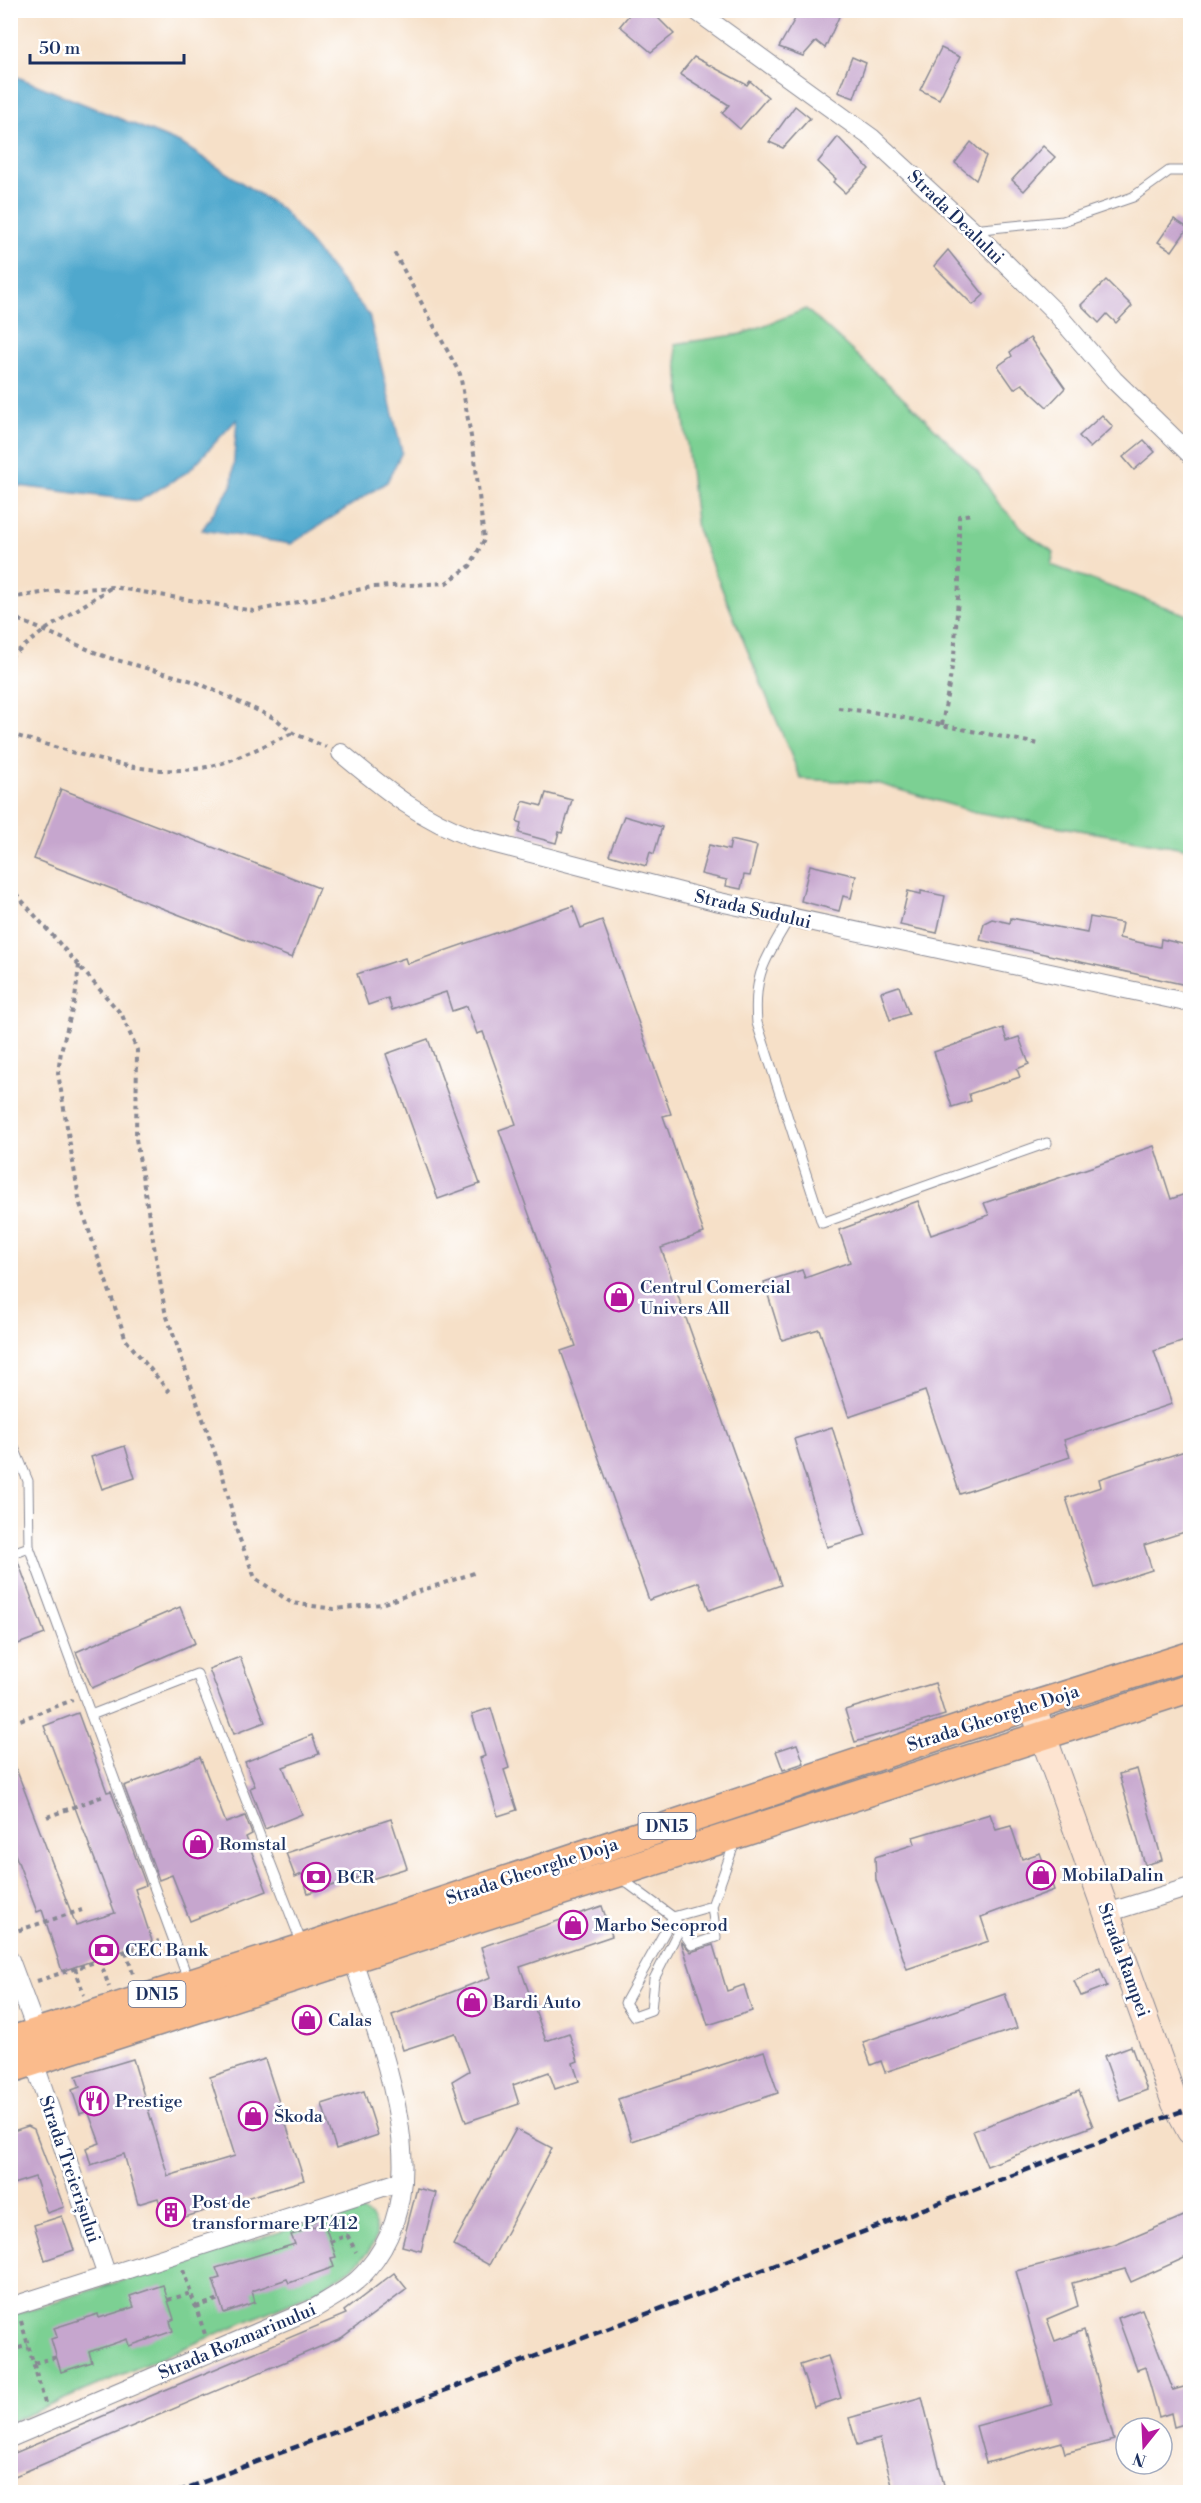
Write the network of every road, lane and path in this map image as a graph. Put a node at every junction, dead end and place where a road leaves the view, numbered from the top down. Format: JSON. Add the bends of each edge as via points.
{"nodes":[{"id":1,"x":695,"y":10,"type":"edge"},
{"id":2,"x":1191,"y":171,"type":"edge"},
{"id":3,"x":972,"y":230,"type":"junction"},
{"id":4,"x":394,"y":252,"type":"dead end"},
{"id":5,"x":1191,"y":454,"type":"edge"},
{"id":6,"x":972,"y":514,"type":"dead end"},
{"id":7,"x":113,"y":587,"type":"junction"},
{"id":8,"x":10,"y":598,"type":"edge"},
{"id":9,"x":10,"y":616,"type":"edge"},
{"id":10,"x":45,"y":630,"type":"junction"},
{"id":11,"x":10,"y":657,"type":"edge"},
{"id":12,"x":838,"y":708,"type":"dead end"},
{"id":13,"x":942,"y":725,"type":"junction"},
{"id":14,"x":293,"y":733,"type":"junction"},
{"id":15,"x":10,"y":734,"type":"edge"},
{"id":16,"x":1039,"y":744,"type":"dead end"},
{"id":17,"x":341,"y":753,"type":"joint"},
{"id":18,"x":10,"y":888,"type":"edge"},
{"id":19,"x":789,"y":918,"type":"junction"},
{"id":20,"x":79,"y":964,"type":"junction"},
{"id":21,"x":1191,"y":1003,"type":"edge"},
{"id":22,"x":1047,"y":1143,"type":"dead end"},
{"id":23,"x":171,"y":1394,"type":"dead end"},
{"id":24,"x":10,"y":1438,"type":"edge"},
{"id":25,"x":28,"y":1547,"type":"junction"},
{"id":26,"x":10,"y":1554,"type":"edge"},
{"id":27,"x":474,"y":1573,"type":"dead end"},
{"id":28,"x":1191,"y":1656,"type":"edge"},
{"id":29,"x":1191,"y":1688,"type":"edge"},
{"id":30,"x":84,"y":1696,"type":"junction"},
{"id":31,"x":1032,"y":1705,"type":"junction"},
{"id":32,"x":91,"y":1715,"type":"junction"},
{"id":33,"x":12,"y":1723,"type":"edge"},
{"id":34,"x":1042,"y":1736,"type":"junction"},
{"id":35,"x":119,"y":1790,"type":"junction"},
{"id":36,"x":47,"y":1817,"type":"dead end"},
{"id":37,"x":737,"y":1835,"type":"junction"},
{"id":38,"x":615,"y":1873,"type":"junction"},
{"id":39,"x":1191,"y":1887,"type":"edge"},
{"id":40,"x":711,"y":1906,"type":"junction"},
{"id":41,"x":82,"y":1910,"type":"dead end"},
{"id":42,"x":1107,"y":1913,"type":"junction"},
{"id":43,"x":673,"y":1917,"type":"junction"},
{"id":44,"x":681,"y":1928,"type":"junction"},
{"id":45,"x":10,"y":1934,"type":"edge"},
{"id":46,"x":174,"y":1936,"type":"junction"},
{"id":47,"x":303,"y":1948,"type":"junction"},
{"id":48,"x":126,"y":1952,"type":"junction"},
{"id":49,"x":353,"y":1959,"type":"junction"},
{"id":50,"x":100,"y":1960,"type":"junction"},
{"id":51,"x":11,"y":1962,"type":"edge"},
{"id":52,"x":75,"y":1968,"type":"junction"},
{"id":53,"x":190,"y":1984,"type":"junction"},
{"id":54,"x":137,"y":1985,"type":"dead end"},
{"id":55,"x":20,"y":1987,"type":"junction"},
{"id":56,"x":111,"y":1993,"type":"dead end"},
{"id":57,"x":86,"y":2001,"type":"dead end"},
{"id":58,"x":24,"y":2036,"type":"edge"},
{"id":59,"x":22,"y":2066,"type":"edge"},
{"id":60,"x":1185,"y":2122,"type":"edge"},
{"id":61,"x":402,"y":2181,"type":"junction"},
{"id":62,"x":336,"y":2213,"type":"dead end"},
{"id":63,"x":348,"y":2235,"type":"junction"},
{"id":64,"x":330,"y":2242,"type":"dead end"},
{"id":65,"x":180,"y":2262,"type":"dead end"},
{"id":66,"x":367,"y":2271,"type":"junction"},
{"id":67,"x":107,"y":2276,"type":"junction"},
{"id":68,"x":191,"y":2293,"type":"junction"},
{"id":69,"x":219,"y":2299,"type":"dead end"},
{"id":70,"x":168,"y":2300,"type":"dead end"},
{"id":71,"x":196,"y":2307,"type":"junction"},
{"id":72,"x":15,"y":2311,"type":"edge"},
{"id":73,"x":207,"y":2340,"type":"dead end"},
{"id":74,"x":28,"y":2345,"type":"junction"},
{"id":75,"x":10,"y":2351,"type":"edge"},
{"id":76,"x":57,"y":2357,"type":"dead end"},
{"id":77,"x":34,"y":2363,"type":"junction"},
{"id":78,"x":47,"y":2409,"type":"dead end"},
{"id":79,"x":10,"y":2438,"type":"edge"}],
"edges":[{"from":1,"to":3,"type":"street","name":"Strada Dealului","via":[[872,138]]},
{"from":2,"to":3,"type":"lane","via":[[1169,171],[1133,197],[1063,221]]},
{"from":3,"to":5,"type":"street","name":"Strada Dealului","via":[[1056,313],[1114,380]]},
{"from":4,"to":7,"type":"path","via":[[460,374],[484,540],[470,566],[446,583],[372,587],[254,611]]},
{"from":6,"to":13,"type":"path","via":[[959,516],[954,656]]},
{"from":7,"to":8,"type":"path"},
{"from":7,"to":10,"type":"path"},
{"from":9,"to":10,"type":"path"},
{"from":10,"to":11,"type":"path"},
{"from":10,"to":14,"type":"path","via":[[105,657],[196,682],[276,719]]},
{"from":12,"to":13,"type":"path"},
{"from":13,"to":16,"type":"path"},
{"from":14,"to":15,"type":"path","via":[[208,766],[162,771],[104,760]]},
{"from":14,"to":17,"type":"path"},
{"from":17,"to":19,"type":"street","name":"Strada Sudului","via":[[415,811],[473,838]]},
{"from":18,"to":20,"type":"path"},
{"from":19,"to":21,"type":"street","name":"Strada Sudului"},
{"from":19,"to":22,"type":"lane","via":[[759,972],[757,1023],[822,1223]]},
{"from":20,"to":23,"type":"path","via":[[58,1073],[80,1204],[126,1340]]},
{"from":20,"to":27,"type":"path","via":[[122,1015],[136,1050],[136,1140],[165,1311],[255,1578],[291,1603],[334,1609],[381,1604]]},
{"from":24,"to":25,"type":"lane","via":[[28,1481]]},
{"from":25,"to":26,"type":"lane"},
{"from":25,"to":30,"type":"lane"},
{"from":28,"to":31,"type":"main road","name":"Strada Gheorghe Doja","number":"DN15"},
{"from":29,"to":34,"type":"main road","name":"Strada Gheorghe Doja","number":"DN15"},
{"from":30,"to":32,"type":"lane"},
{"from":30,"to":33,"type":"path"},
{"from":31,"to":34,"type":"main road","name":"Strada Rampei"},
{"from":31,"to":47,"type":"main road","name":"Strada Gheorghe Doja","number":"DN15"},
{"from":32,"to":35,"type":"lane"},
{"from":32,"to":47,"type":"lane","via":[[197,1674]]},
{"from":34,"to":37,"type":"main road","name":"Strada Gheorghe Doja","number":"DN15"},
{"from":34,"to":42,"type":"main road","name":"Strada Rampei"},
{"from":35,"to":36,"type":"path"},
{"from":35,"to":46,"type":"lane"},
{"from":37,"to":38,"type":"main road","name":"Strada Gheorghe Doja","number":"DN15"},
{"from":37,"to":40,"type":"lane"},
{"from":38,"to":43,"type":"lane"},
{"from":38,"to":49,"type":"main road","name":"Strada Gheorghe Doja","number":"DN15"},
{"from":39,"to":42,"type":"street"},
{"from":40,"to":43,"type":"lane"},
{"from":40,"to":44,"type":"lane","via":[[716,1937],[692,1945]]},
{"from":41,"to":45,"type":"path"},
{"from":42,"to":60,"type":"main road","name":"Strada Rampei"},
{"from":43,"to":44,"type":"lane"},
{"from":43,"to":44,"type":"lane","via":[[625,2003],[634,2016],[651,2010],[654,1979]]},
{"from":46,"to":48,"type":"path"},
{"from":46,"to":53,"type":"lane"},
{"from":47,"to":53,"type":"main road","name":"Strada Gheorghe Doja","number":"DN15"},
{"from":48,"to":50,"type":"path"},
{"from":48,"to":54,"type":"path"},
{"from":49,"to":59,"type":"main road","name":"Strada Gheorghe Doja","number":"DN15"},
{"from":49,"to":61,"type":"street","name":"Strada Rozmarinului","via":[[397,2109],[404,2143]]},
{"from":50,"to":52,"type":"path"},
{"from":50,"to":56,"type":"path"},
{"from":51,"to":55,"type":"street"},
{"from":52,"to":55,"type":"path"},
{"from":52,"to":57,"type":"path"},
{"from":53,"to":58,"type":"main road","name":"Strada Gheorghe Doja","number":"DN15"},
{"from":55,"to":58,"type":"street"},
{"from":59,"to":67,"type":"street","name":"Strada Treierișului"},
{"from":61,"to":66,"type":"street","name":"Strada Rozmarinului","via":[[384,2246]]},
{"from":61,"to":67,"type":"street"},
{"from":62,"to":63,"type":"path"},
{"from":63,"to":64,"type":"path"},
{"from":63,"to":66,"type":"path"},
{"from":65,"to":68,"type":"path"},
{"from":66,"to":79,"type":"street","name":"Strada Rozmarinului","via":[[343,2292],[315,2308]]},
{"from":67,"to":72,"type":"street"},
{"from":68,"to":70,"type":"path"},
{"from":68,"to":71,"type":"path"},
{"from":69,"to":71,"type":"path"},
{"from":71,"to":73,"type":"path"},
{"from":72,"to":74,"type":"path"},
{"from":74,"to":75,"type":"path"},
{"from":74,"to":77,"type":"path"},
{"from":76,"to":77,"type":"path"},
{"from":77,"to":78,"type":"path"}]}
